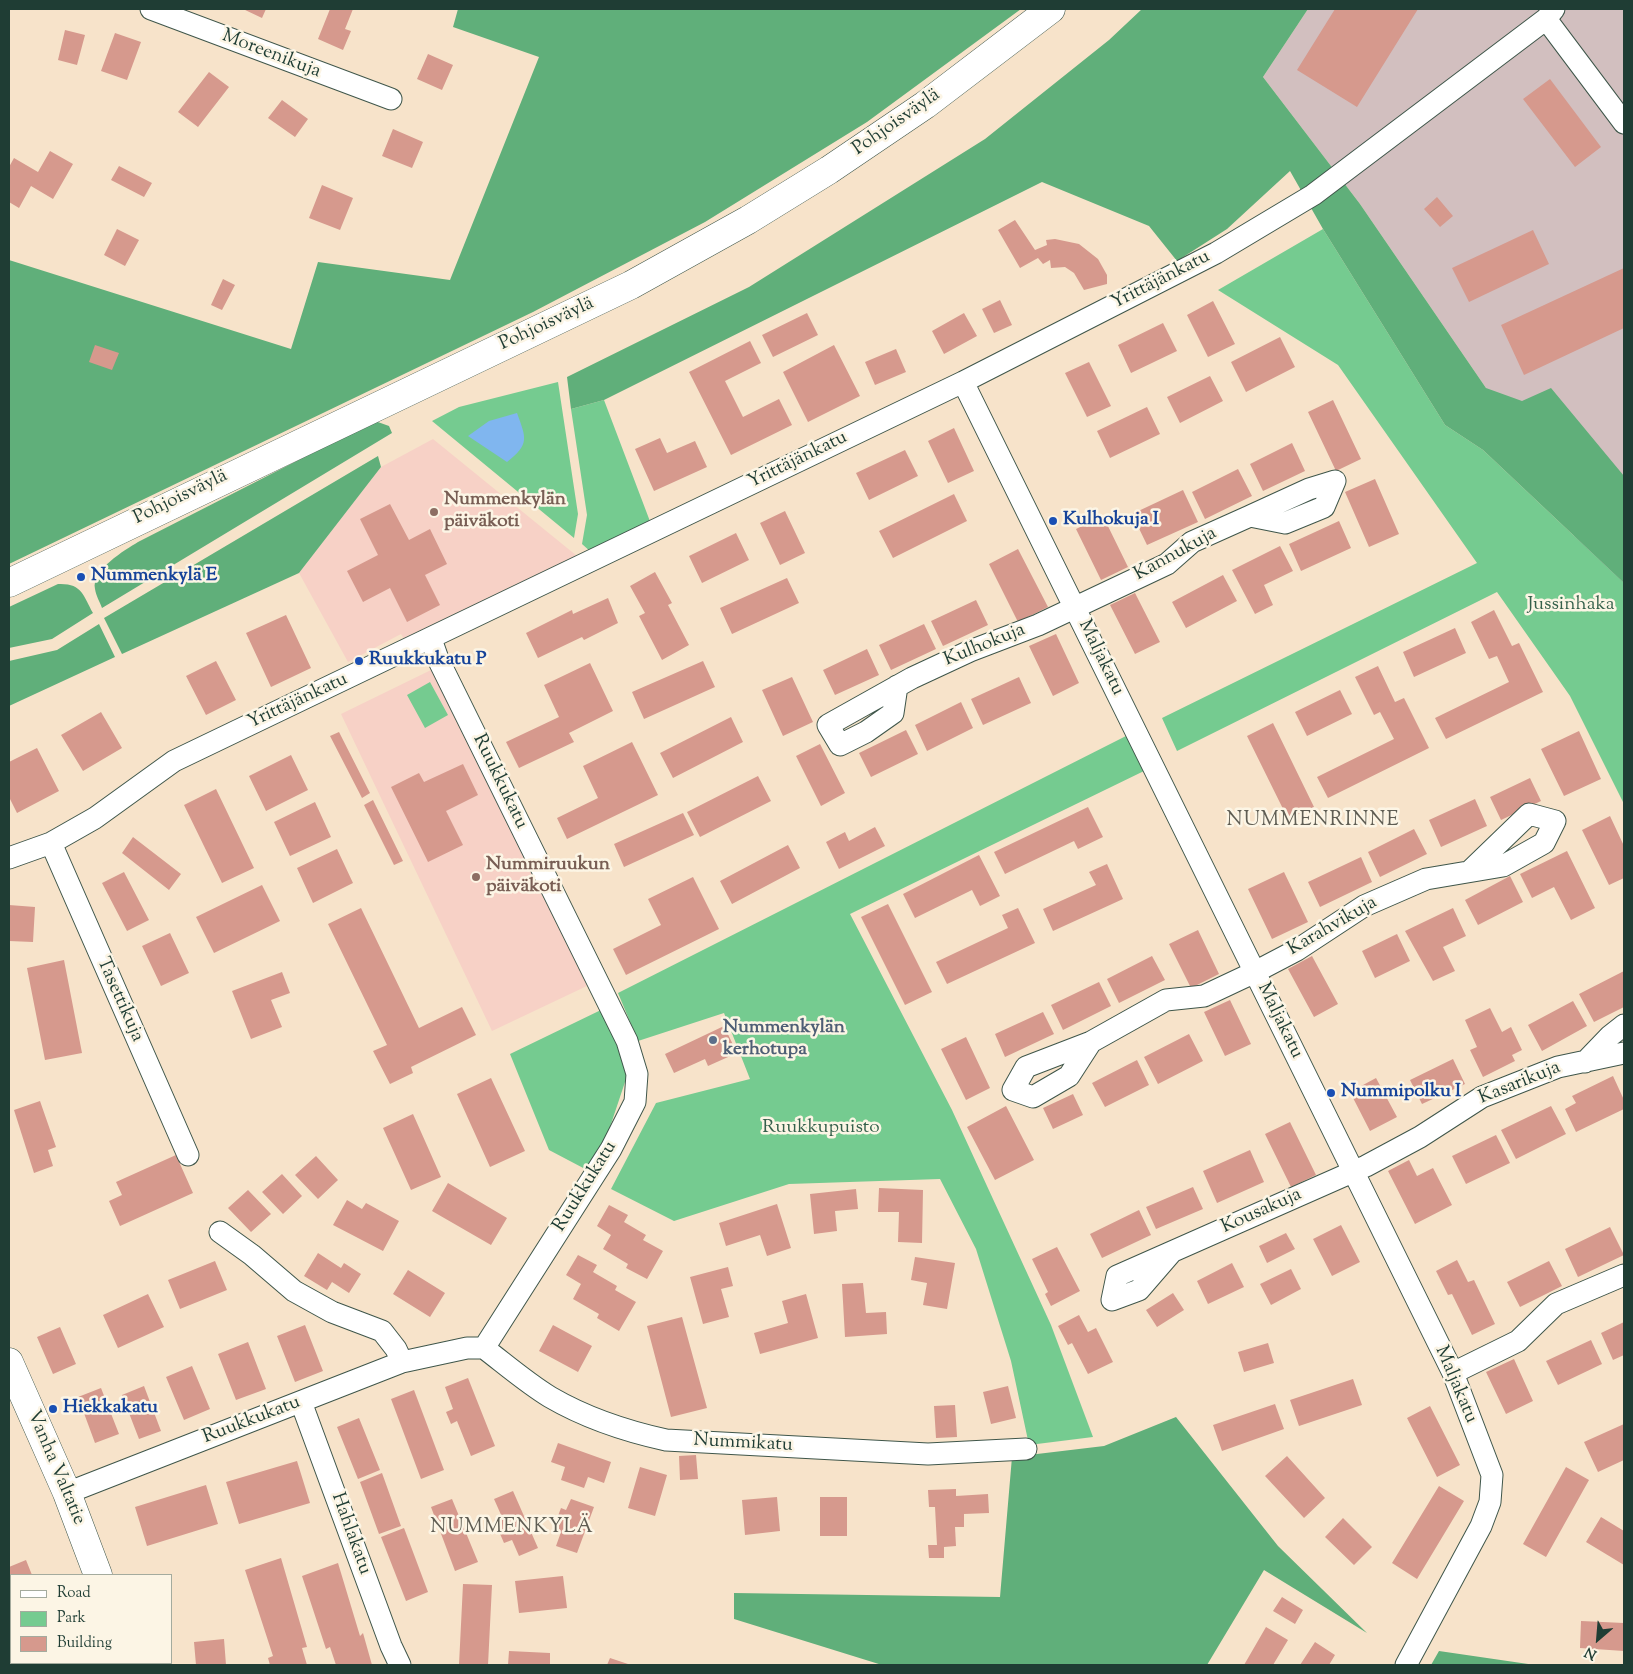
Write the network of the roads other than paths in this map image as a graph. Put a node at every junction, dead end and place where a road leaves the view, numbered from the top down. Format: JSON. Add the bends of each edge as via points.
{"nodes":[{"id":1,"x":152,"y":9,"type":"edge"},
{"id":2,"x":1051,"y":9,"type":"edge"},
{"id":3,"x":1550,"y":14,"type":"edge"},
{"id":4,"x":391,"y":99,"type":"dead end"},
{"id":5,"x":1624,"y":123,"type":"edge"},
{"id":6,"x":963,"y":382,"type":"junction"},
{"id":7,"x":1250,"y":516,"type":"dead end"},
{"id":8,"x":9,"y":583,"type":"edge"},
{"id":9,"x":1075,"y":607,"type":"junction"},
{"id":10,"x":431,"y":639,"type":"junction"},
{"id":11,"x":897,"y":686,"type":"dead end"},
{"id":12,"x":51,"y":843,"type":"junction"},
{"id":13,"x":9,"y":858,"type":"edge"},
{"id":14,"x":1471,"y":870,"type":"dead end"},
{"id":15,"x":1255,"y":972,"type":"junction"},
{"id":16,"x":1624,"y":1025,"type":"edge"},
{"id":17,"x":1090,"y":1042,"type":"dead end"},
{"id":18,"x":1624,"y":1053,"type":"edge"},
{"id":19,"x":1584,"y":1062,"type":"junction"},
{"id":20,"x":188,"y":1155,"type":"dead end"},
{"id":21,"x":1353,"y":1171,"type":"junction"},
{"id":22,"x":220,"y":1232,"type":"dead end"},
{"id":23,"x":1171,"y":1253,"type":"dead end"},
{"id":24,"x":1624,"y":1275,"type":"edge"},
{"id":25,"x":484,"y":1348,"type":"junction"},
{"id":26,"x":9,"y":1362,"type":"edge"},
{"id":27,"x":402,"y":1362,"type":"junction"},
{"id":28,"x":1453,"y":1372,"type":"junction"},
{"id":29,"x":301,"y":1402,"type":"junction"},
{"id":30,"x":1026,"y":1449,"type":"dead end"},
{"id":31,"x":79,"y":1488,"type":"junction"},
{"id":32,"x":98,"y":1574,"type":"edge"},
{"id":33,"x":400,"y":1665,"type":"edge"},
{"id":34,"x":1406,"y":1665,"type":"edge"}],
"edges":[{"from":1,"to":4,"type":"street","name":"Moreenikuja"},
{"from":2,"to":8,"type":"street","name":"Pohjoisväylä","via":[[925,105],[829,170],[748,220],[631,285]]},
{"from":3,"to":5,"type":"street"},
{"from":3,"to":6,"type":"street","name":"Yrittäjänkatu","via":[[1301,203],[1216,253]]},
{"from":6,"to":9,"type":"street","name":"Maljakatu"},
{"from":6,"to":10,"type":"street","name":"Yrittäjänkatu"},
{"from":7,"to":9,"type":"street","name":"Kannukuja","via":[[1192,542],[1167,564]]},
{"from":9,"to":11,"type":"street","name":"Kulhokuja"},
{"from":9,"to":15,"type":"street","name":"Maljakatu"},
{"from":10,"to":12,"type":"street","name":"Yrittäjänkatu","via":[[174,762],[95,818]]},
{"from":10,"to":25,"type":"street","name":"Ruukkukatu","via":[[619,1025],[637,1074],[635,1102],[610,1149]]},
{"from":12,"to":13,"type":"street","name":"Yrittäjänkatu"},
{"from":12,"to":20,"type":"street","name":"Tasettikuja"},
{"from":14,"to":15,"type":"street","name":"Karahvikuja","via":[[1426,879],[1364,906],[1297,950]]},
{"from":15,"to":17,"type":"street","name":"Karahvikuja","via":[[1204,996],[1166,1000]]},
{"from":15,"to":21,"type":"street","name":"Maljakatu"},
{"from":16,"to":19,"type":"street","name":"Kasarikuja"},
{"from":18,"to":19,"type":"street","name":"Kasarikuja"},
{"from":19,"to":21,"type":"street","name":"Kasarikuja","via":[[1558,1067],[1482,1097],[1420,1137]]},
{"from":21,"to":23,"type":"street","name":"Kousakuja"},
{"from":21,"to":28,"type":"street","name":"Maljakatu"},
{"from":22,"to":27,"type":"street","via":[[294,1291],[332,1312],[382,1331]]},
{"from":24,"to":28,"type":"street","via":[[1556,1304],[1518,1342]]},
{"from":25,"to":27,"type":"street","name":"Ruukkukatu","via":[[467,1348]]},
{"from":25,"to":30,"type":"street","name":"Nummikatu","via":[[549,1396],[594,1419],[666,1440],[928,1454]]},
{"from":26,"to":31,"type":"street","name":"Vanha Valtatie"},
{"from":27,"to":29,"type":"street","name":"Ruukkukatu"},
{"from":28,"to":34,"type":"street","name":"Maljakatu","via":[[1492,1475],[1490,1502],[1481,1526]]},
{"from":29,"to":31,"type":"street","name":"Ruukkukatu"},
{"from":29,"to":33,"type":"street","name":"Hahlakatu"},
{"from":31,"to":32,"type":"street","name":"Vanha Valtatie"}]}
